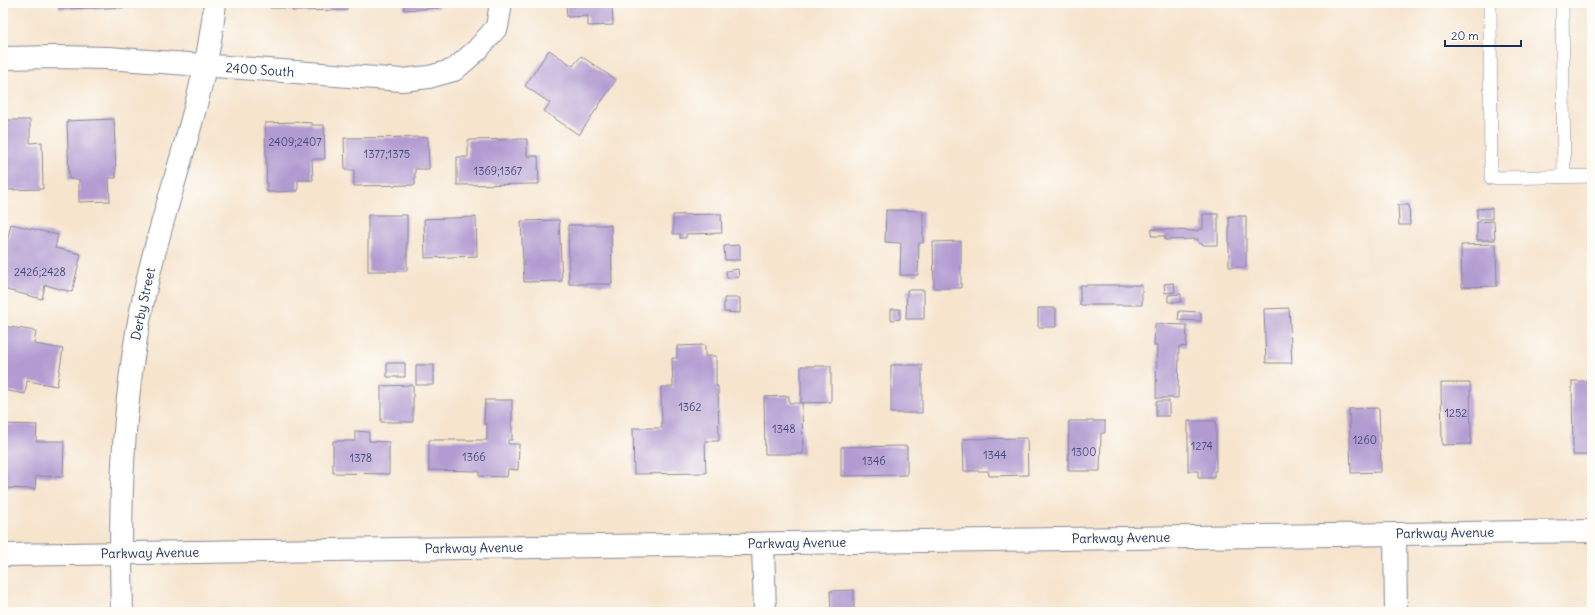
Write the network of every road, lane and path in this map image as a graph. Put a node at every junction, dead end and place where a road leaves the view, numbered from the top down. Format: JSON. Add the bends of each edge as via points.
{"nodes":[{"id":1,"x":214,"y":3,"type":"edge"},
{"id":2,"x":501,"y":3,"type":"edge"},
{"id":3,"x":1490,"y":3,"type":"edge"},
{"id":4,"x":1562,"y":3,"type":"edge"},
{"id":5,"x":3,"y":58,"type":"edge"},
{"id":6,"x":206,"y":66,"type":"junction"},
{"id":7,"x":1592,"y":176,"type":"edge"},
{"id":8,"x":1564,"y":177,"type":"junction"},
{"id":9,"x":1592,"y":531,"type":"edge"},
{"id":10,"x":1395,"y":534,"type":"junction"},
{"id":11,"x":763,"y":544,"type":"junction"},
{"id":12,"x":120,"y":554,"type":"junction"},
{"id":13,"x":3,"y":555,"type":"edge"},
{"id":14,"x":122,"y":612,"type":"edge"},
{"id":15,"x":765,"y":612,"type":"edge"},
{"id":16,"x":1396,"y":612,"type":"edge"}],
"edges":[{"from":1,"to":6,"type":"street","name":"Derby Street"},
{"from":2,"to":6,"type":"street","name":"2400 South","via":[[497,27],[477,50],[454,70],[429,77],[402,80]]},
{"from":3,"to":8,"type":"lane","via":[[1491,178]]},
{"from":4,"to":8,"type":"lane"},
{"from":5,"to":6,"type":"street","name":"2400 South","via":[[108,58]]},
{"from":6,"to":12,"type":"street","name":"Derby Street","via":[[165,212],[136,334],[123,454]]},
{"from":7,"to":8,"type":"lane"},
{"from":9,"to":10,"type":"street","name":"Parkway Avenue"},
{"from":10,"to":11,"type":"street","name":"Parkway Avenue"},
{"from":10,"to":16,"type":"street"},
{"from":11,"to":12,"type":"street","name":"Parkway Avenue"},
{"from":11,"to":15,"type":"street"},
{"from":12,"to":13,"type":"street","name":"Parkway Avenue"},
{"from":12,"to":14,"type":"street","name":"Derby Street"}]}
